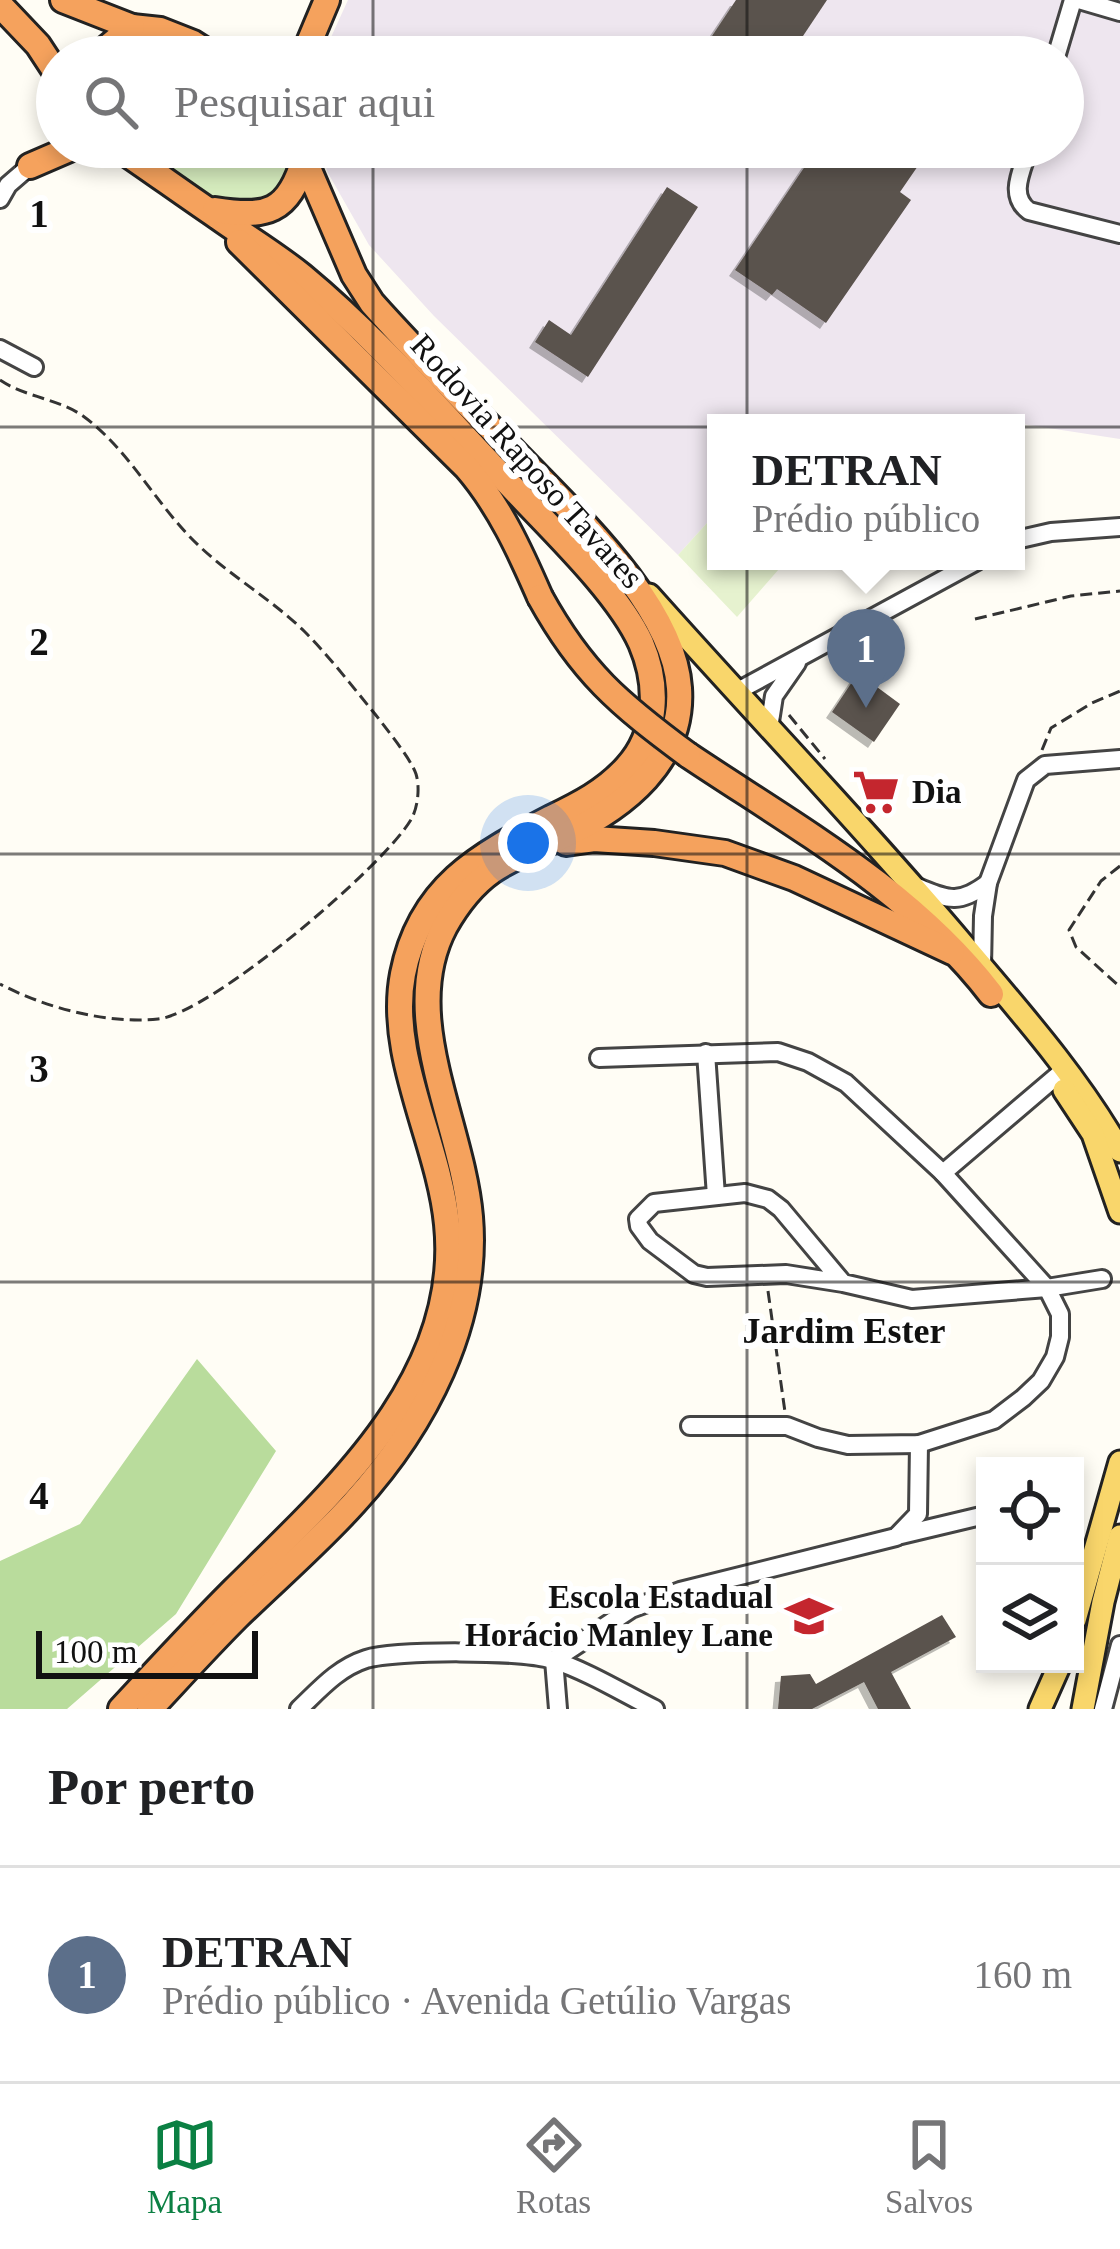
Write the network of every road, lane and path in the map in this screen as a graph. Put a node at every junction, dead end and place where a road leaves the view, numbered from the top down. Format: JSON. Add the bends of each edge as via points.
{"nodes":[{"id":1,"x":63,"y":0,"type":"edge"},
{"id":2,"x":327,"y":0,"type":"edge"},
{"id":3,"x":1076,"y":0,"type":"edge"},
{"id":4,"x":0,"y":5,"type":"edge"},
{"id":5,"x":1120,"y":12,"type":"edge"},
{"id":6,"x":132,"y":27,"type":"junction"},
{"id":7,"x":121,"y":36,"type":"edge"},
{"id":8,"x":176,"y":36,"type":"edge"},
{"id":9,"x":307,"y":36,"type":"edge"},
{"id":10,"x":1063,"y":36,"type":"edge"},
{"id":11,"x":36,"y":44,"type":"edge"},
{"id":12,"x":36,"y":159,"type":"edge"},
{"id":13,"x":36,"y":163,"type":"edge"},
{"id":14,"x":30,"y":166,"type":"junction"},
{"id":15,"x":147,"y":168,"type":"edge"},
{"id":16,"x":300,"y":168,"type":"edge"},
{"id":17,"x":308,"y":168,"type":"edge"},
{"id":18,"x":1023,"y":168,"type":"edge"},
{"id":19,"x":0,"y":199,"type":"edge"},
{"id":20,"x":212,"y":213,"type":"junction"},
{"id":21,"x":1120,"y":234,"type":"edge"},
{"id":22,"x":0,"y":349,"type":"edge"},
{"id":23,"x":34,"y":367,"type":"dead end"},
{"id":24,"x":0,"y":380,"type":"edge"},
{"id":25,"x":1120,"y":527,"type":"edge"},
{"id":26,"x":596,"y":537,"type":"junction"},
{"id":27,"x":1025,"y":539,"type":"edge"},
{"id":28,"x":961,"y":570,"type":"edge"},
{"id":29,"x":1120,"y":591,"type":"edge"},
{"id":30,"x":975,"y":619,"type":"dead end"},
{"id":31,"x":801,"y":658,"type":"junction"},
{"id":32,"x":1120,"y":691,"type":"edge"},
{"id":33,"x":736,"y":692,"type":"junction"},
{"id":34,"x":769,"y":728,"type":"junction"},
{"id":35,"x":1120,"y":759,"type":"edge"},
{"id":36,"x":1033,"y":774,"type":"junction"},
{"id":37,"x":534,"y":849,"type":"junction"},
{"id":38,"x":1120,"y":866,"type":"edge"},
{"id":39,"x":988,"y":883,"type":"junction"},
{"id":40,"x":912,"y":885,"type":"junction"},
{"id":41,"x":952,"y":952,"type":"junction"},
{"id":42,"x":982,"y":967,"type":"junction"},
{"id":43,"x":0,"y":984,"type":"edge"},
{"id":44,"x":1120,"y":987,"type":"edge"},
{"id":45,"x":991,"y":994,"type":"joint"},
{"id":46,"x":706,"y":1053,"type":"junction"},
{"id":47,"x":598,"y":1058,"type":"dead end"},
{"id":48,"x":1060,"y":1074,"type":"junction"},
{"id":49,"x":1120,"y":1151,"type":"edge"},
{"id":50,"x":944,"y":1173,"type":"junction"},
{"id":51,"x":716,"y":1196,"type":"junction"},
{"id":52,"x":1120,"y":1212,"type":"edge"},
{"id":53,"x":766,"y":1274,"type":"junction"},
{"id":54,"x":1102,"y":1280,"type":"dead end"},
{"id":55,"x":843,"y":1283,"type":"junction"},
{"id":56,"x":1047,"y":1288,"type":"junction"},
{"id":57,"x":690,"y":1426,"type":"dead end"},
{"id":58,"x":787,"y":1426,"type":"junction"},
{"id":59,"x":919,"y":1444,"type":"junction"},
{"id":60,"x":1120,"y":1462,"type":"edge"},
{"id":61,"x":976,"y":1517,"type":"edge"},
{"id":62,"x":1120,"y":1536,"type":"edge"},
{"id":63,"x":896,"y":1537,"type":"junction"},
{"id":64,"x":1084,"y":1591,"type":"edge"},
{"id":65,"x":1120,"y":1645,"type":"edge"},
{"id":66,"x":554,"y":1660,"type":"junction"},
{"id":67,"x":1056,"y":1673,"type":"edge"},
{"id":68,"x":121,"y":1709,"type":"edge"},
{"id":69,"x":150,"y":1709,"type":"edge"},
{"id":70,"x":299,"y":1709,"type":"edge"},
{"id":71,"x":558,"y":1709,"type":"edge"},
{"id":72,"x":655,"y":1709,"type":"edge"},
{"id":73,"x":1040,"y":1709,"type":"edge"},
{"id":74,"x":1083,"y":1709,"type":"edge"},
{"id":75,"x":1103,"y":1709,"type":"edge"}],
"edges":[{"from":1,"to":6,"type":"highway"},
{"from":2,"to":9,"type":"highway"},
{"from":3,"to":5,"type":"street"},
{"from":3,"to":10,"type":"street"},
{"from":4,"to":11,"type":"highway"},
{"from":6,"to":7,"type":"highway"},
{"from":6,"to":8,"type":"highway"},
{"from":12,"to":14,"type":"highway"},
{"from":13,"to":14,"type":"highway"},
{"from":14,"to":19,"type":"street"},
{"from":15,"to":20,"type":"highway","name":"Rodovia Raposo Tavares"},
{"from":16,"to":20,"type":"highway","via":[[286,200],[267,212]]},
{"from":17,"to":26,"type":"highway","name":"Rodovia Raposo Tavares","via":[[372,303]]},
{"from":18,"to":21,"type":"street","via":[[1016,200],[1029,212]]},
{"from":20,"to":41,"type":"highway","bridge":true,"via":[[486,490],[557,629],[615,700],[868,876]]},
{"from":20,"to":68,"type":"highway","name":"Rodovia Raposo Tavares","via":[[357,324],[567,545],[639,638],[653,718],[626,769],[584,802],[469,865],[425,912],[401,981],[400,1017],[448,1229],[447,1273],[422,1363],[358,1463]]},
{"from":22,"to":23,"type":"street"},
{"from":24,"to":43,"type":"path","via":[[79,413],[114,442],[194,542],[303,630],[386,728],[416,773],[418,801],[342,896],[211,997],[162,1019],[91,1016]]},
{"from":25,"to":27,"type":"street"},
{"from":26,"to":33,"type":"main road"},
{"from":26,"to":37,"type":"highway","name":"Rodovia Raposo Tavares","via":[[664,639],[679,685],[675,734],[624,800]]},
{"from":28,"to":31,"type":"street"},
{"from":29,"to":30,"type":"path"},
{"from":31,"to":33,"type":"street"},
{"from":31,"to":34,"type":"street","via":[[774,696]]},
{"from":32,"to":36,"type":"path","via":[[1052,728]]},
{"from":33,"to":34,"type":"main road"},
{"from":34,"to":40,"type":"main road"},
{"from":35,"to":36,"type":"street","via":[[1046,765]]},
{"from":36,"to":39,"type":"street"},
{"from":37,"to":41,"type":"highway","via":[[594,839],[725,853]]},
{"from":37,"to":69,"type":"highway","name":"Rodovia Raposo Tavares","via":[[470,891],[440,935],[430,967],[429,1030],[470,1218],[464,1298],[441,1374],[354,1503]]},
{"from":38,"to":44,"type":"path","via":[[1069,930]]},
{"from":39,"to":40,"type":"street","via":[[958,899]]},
{"from":39,"to":42,"type":"street"},
{"from":40,"to":42,"type":"main road"},
{"from":41,"to":45,"type":"highway"},
{"from":42,"to":48,"type":"main road"},
{"from":45,"to":48,"type":"main road"},
{"from":46,"to":47,"type":"street"},
{"from":46,"to":50,"type":"street","via":[[778,1052],[808,1062],[846,1083]]},
{"from":46,"to":51,"type":"street"},
{"from":48,"to":49,"type":"main road","via":[[1098,1112]]},
{"from":48,"to":50,"type":"street"},
{"from":48,"to":52,"type":"main road","via":[[1093,1134]]},
{"from":50,"to":56,"type":"street"},
{"from":51,"to":53,"type":"street","via":[[654,1203],[639,1226],[694,1274]]},
{"from":51,"to":55,"type":"street","via":[[768,1199]]},
{"from":53,"to":55,"type":"street"},
{"from":53,"to":58,"type":"path"},
{"from":54,"to":56,"type":"street"},
{"from":55,"to":56,"type":"street","via":[[912,1299]]},
{"from":56,"to":59,"type":"street","via":[[1060,1337],[1040,1382],[994,1420]]},
{"from":57,"to":58,"type":"street"},
{"from":58,"to":59,"type":"street","via":[[848,1445]]},
{"from":59,"to":63,"type":"street","via":[[918,1514]]},
{"from":60,"to":64,"type":"main road"},
{"from":61,"to":63,"type":"street"},
{"from":62,"to":74,"type":"main road"},
{"from":63,"to":66,"type":"street","via":[[680,1591],[631,1609]]},
{"from":65,"to":75,"type":"street"},
{"from":66,"to":70,"type":"street","via":[[367,1659],[336,1673]]},
{"from":66,"to":71,"type":"street"},
{"from":66,"to":72,"type":"street"},
{"from":67,"to":73,"type":"main road"}]}
